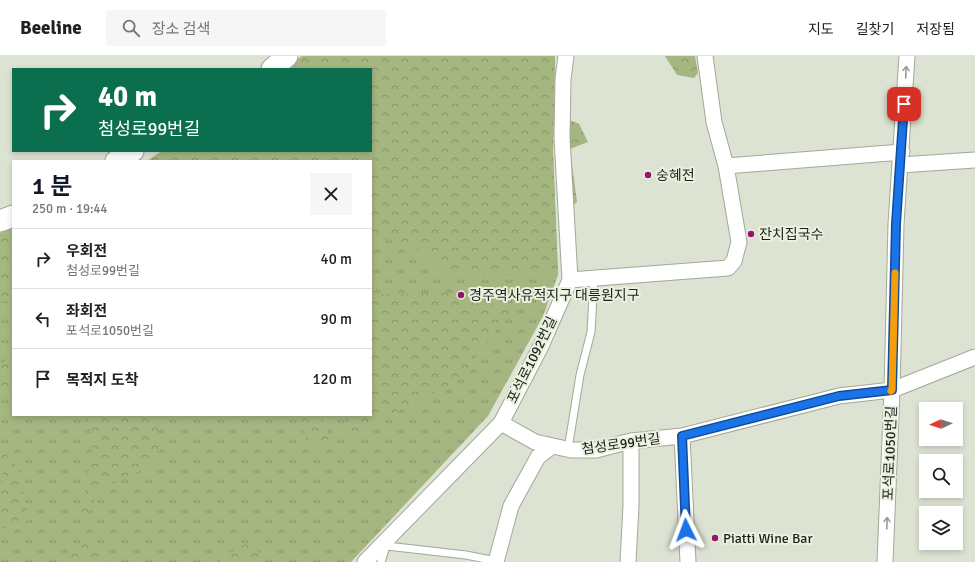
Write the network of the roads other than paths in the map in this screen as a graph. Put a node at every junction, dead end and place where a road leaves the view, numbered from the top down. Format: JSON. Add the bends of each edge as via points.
{"nodes":[{"id":1,"x":287,"y":56,"type":"edge"},
{"id":2,"x":566,"y":56,"type":"edge"},
{"id":3,"x":705,"y":56,"type":"edge"},
{"id":4,"x":907,"y":56,"type":"edge"},
{"id":5,"x":273,"y":68,"type":"edge"},
{"id":6,"x":131,"y":152,"type":"edge"},
{"id":7,"x":901,"y":158,"type":"junction"},
{"id":8,"x":118,"y":160,"type":"edge"},
{"id":9,"x":975,"y":160,"type":"edge"},
{"id":10,"x":726,"y":166,"type":"junction"},
{"id":11,"x":12,"y":216,"type":"edge"},
{"id":12,"x":0,"y":221,"type":"edge"},
{"id":13,"x":594,"y":278,"type":"junction"},
{"id":14,"x":570,"y":280,"type":"junction"},
{"id":15,"x":975,"y":357,"type":"edge"},
{"id":16,"x":892,"y":390,"type":"junction"},
{"id":17,"x":501,"y":423,"type":"junction"},
{"id":18,"x":682,"y":436,"type":"junction"},
{"id":19,"x":631,"y":441,"type":"junction"},
{"id":20,"x":552,"y":446,"type":"junction"},
{"id":21,"x":568,"y":449,"type":"junction"},
{"id":22,"x":388,"y":542,"type":"junction"},
{"id":23,"x":365,"y":562,"type":"edge"},
{"id":24,"x":381,"y":562,"type":"edge"},
{"id":25,"x":496,"y":562,"type":"edge"},
{"id":26,"x":628,"y":562,"type":"edge"},
{"id":27,"x":688,"y":562,"type":"edge"},
{"id":28,"x":885,"y":562,"type":"edge"}],
"edges":[{"from":1,"to":5,"type":"street"},
{"from":2,"to":14,"type":"street","name":"포석로1092번길","via":[[562,138]]},
{"from":3,"to":10,"type":"street","via":[[714,122]]},
{"from":7,"to":4,"type":"street","name":"포석로1050번길","one_way":true},
{"from":6,"to":8,"type":"street"},
{"from":7,"to":9,"type":"street"},
{"from":7,"to":10,"type":"street"},
{"from":7,"to":16,"type":"street","name":"포석로1050번길","via":[[896,224]]},
{"from":10,"to":13,"type":"street","via":[[739,242],[734,261],[728,268]]},
{"from":11,"to":12,"type":"street"},
{"from":13,"to":14,"type":"street"},
{"from":13,"to":21,"type":"lane","via":[[591,332],[580,375]]},
{"from":14,"to":17,"type":"street","name":"포석로1092번길","via":[[541,346]]},
{"from":15,"to":16,"type":"street","name":"첨성로99번길"},
{"from":16,"to":18,"type":"street","name":"첨성로99번길","via":[[839,396]]},
{"from":28,"to":16,"type":"street","name":"포석로1050번길","one_way":true},
{"from":17,"to":20,"type":"street","name":"첨성로99번길","via":[[535,442]]},
{"from":17,"to":22,"type":"street","name":"포석로1092번길"},
{"from":18,"to":19,"type":"street","name":"첨성로99번길"},
{"from":18,"to":27,"type":"street"},
{"from":19,"to":21,"type":"street","name":"첨성로99번길","via":[[596,450]]},
{"from":19,"to":26,"type":"street"},
{"from":20,"to":21,"type":"street","name":"첨성로99번길"},
{"from":20,"to":25,"type":"street","via":[[538,457],[511,506]]},
{"from":22,"to":23,"type":"street","name":"포석로1092번길"},
{"from":22,"to":24,"type":"lane"},
{"from":22,"to":25,"type":"lane"}]}
